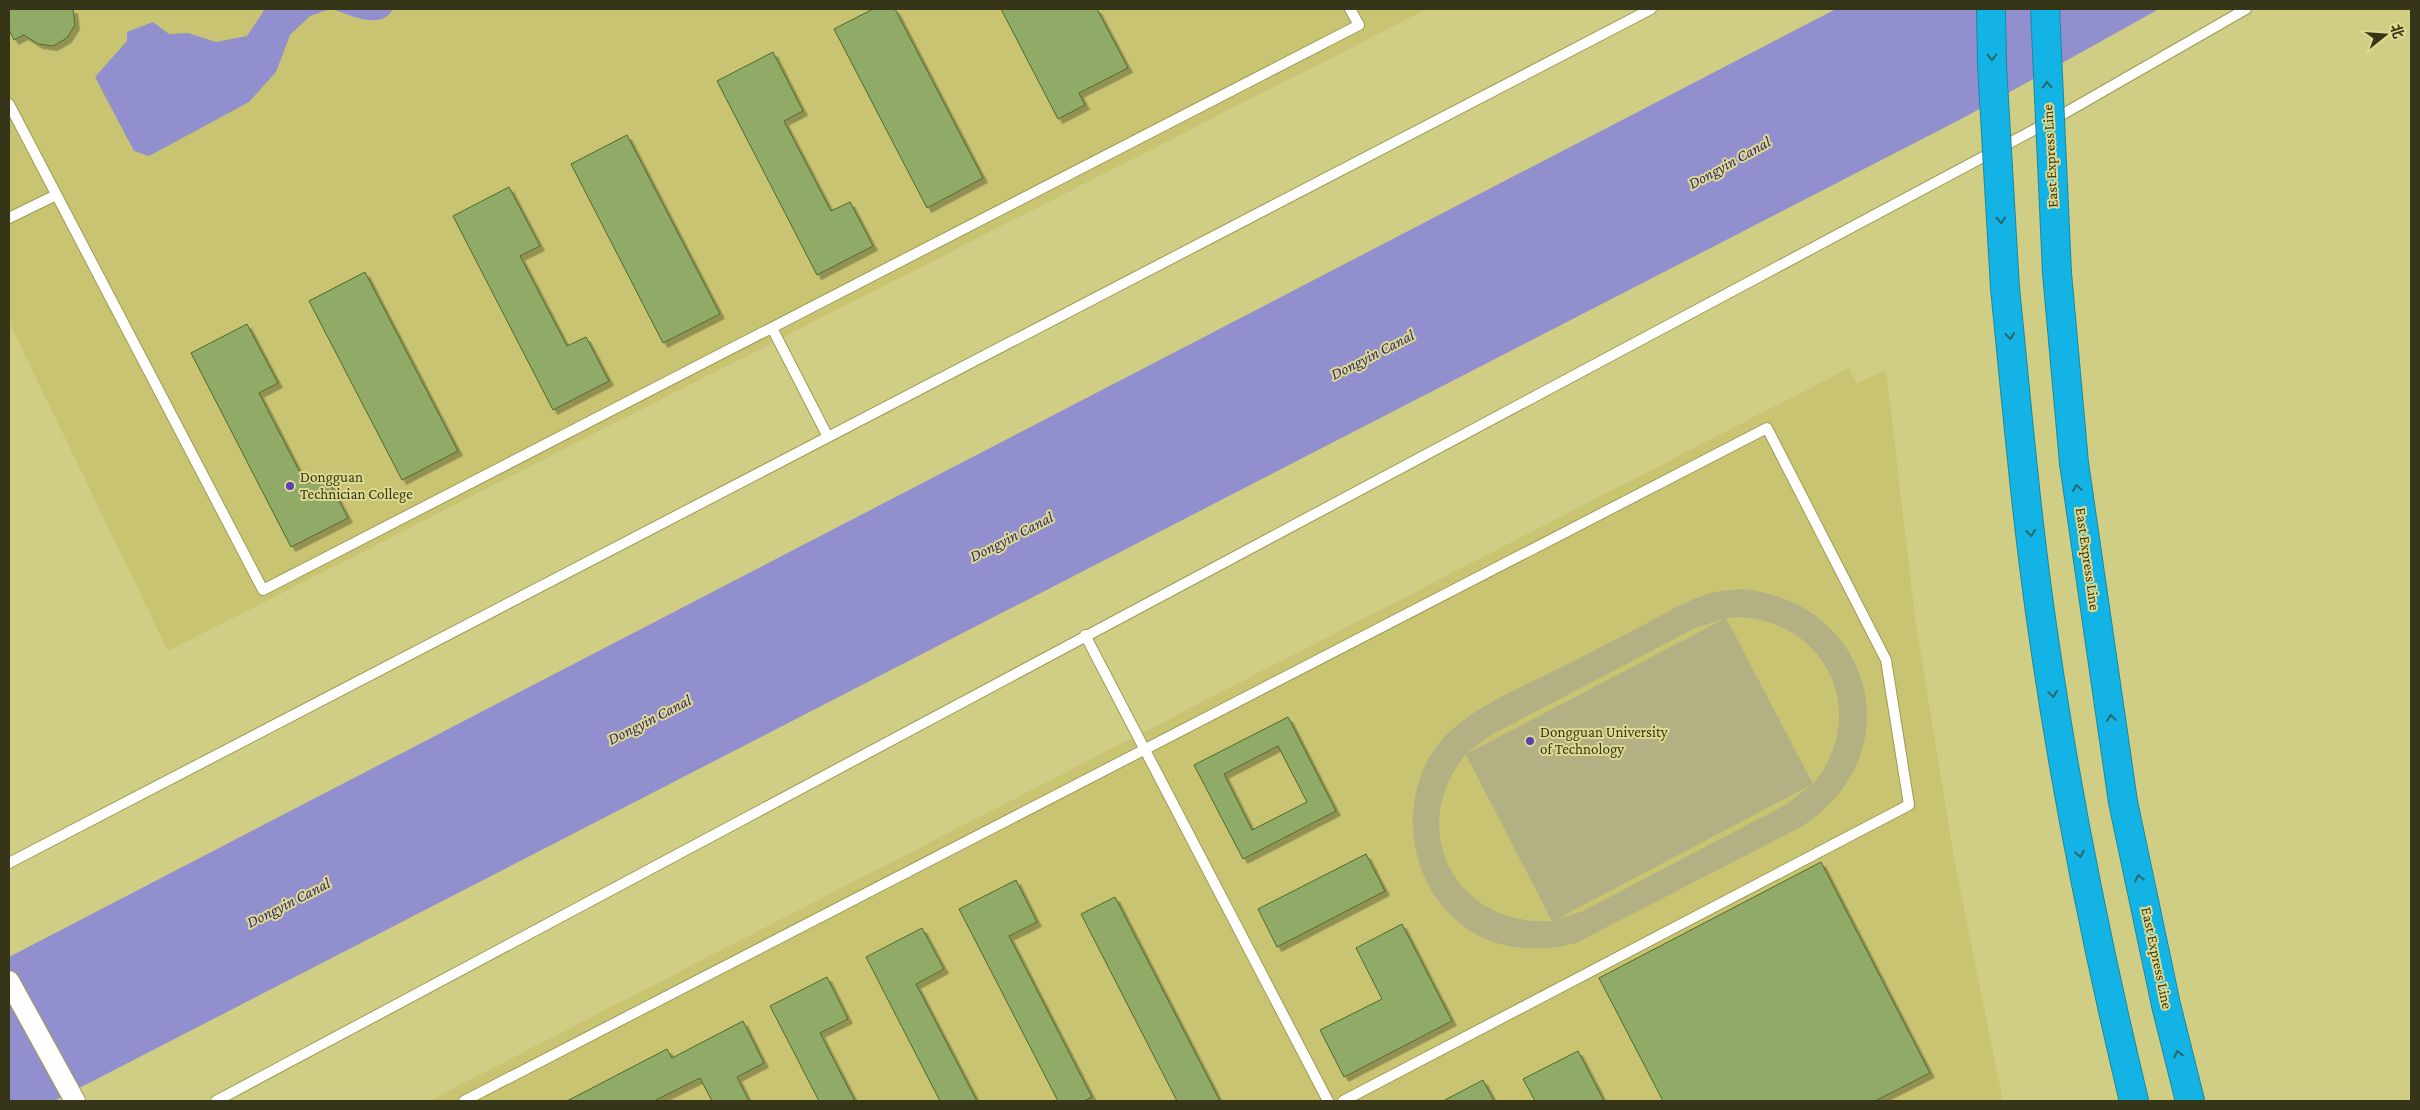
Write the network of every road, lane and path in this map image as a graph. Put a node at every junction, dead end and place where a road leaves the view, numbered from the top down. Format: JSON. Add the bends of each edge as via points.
{"nodes":[{"id":1,"x":1350,"y":9,"type":"edge"},
{"id":2,"x":1651,"y":9,"type":"edge"},
{"id":3,"x":1991,"y":9,"type":"edge"},
{"id":4,"x":2045,"y":9,"type":"edge"},
{"id":5,"x":2246,"y":9,"type":"edge"},
{"id":6,"x":9,"y":107,"type":"edge"},
{"id":7,"x":56,"y":195,"type":"junction"},
{"id":8,"x":9,"y":218,"type":"edge"},
{"id":9,"x":772,"y":328,"type":"junction"},
{"id":10,"x":828,"y":437,"type":"junction"},
{"id":11,"x":1085,"y":636,"type":"junction"},
{"id":12,"x":1144,"y":750,"type":"junction"},
{"id":13,"x":9,"y":863,"type":"edge"},
{"id":14,"x":9,"y":981,"type":"edge"},
{"id":15,"x":74,"y":1101,"type":"edge"},
{"id":16,"x":216,"y":1101,"type":"edge"},
{"id":17,"x":464,"y":1101,"type":"edge"},
{"id":18,"x":1328,"y":1101,"type":"edge"},
{"id":19,"x":1343,"y":1101,"type":"edge"},
{"id":20,"x":2134,"y":1101,"type":"edge"},
{"id":21,"x":2190,"y":1101,"type":"edge"}],
"edges":[{"from":1,"to":9,"type":"lane","via":[[1359,26]]},
{"from":2,"to":10,"type":"lane"},
{"from":3,"to":20,"type":"highway","one_way":true,"bridge":true,"via":[[2005,288],[2044,645],[2076,834]]},
{"from":21,"to":4,"type":"highway","name":"East Express Line","one_way":true,"bridge":true,"via":[[2123,802],[2074,463],[2057,273]]},
{"from":5,"to":11,"type":"lane","via":[[2049,121]]},
{"from":6,"to":7,"type":"lane"},
{"from":7,"to":8,"type":"lane"},
{"from":7,"to":9,"type":"lane","via":[[262,590]]},
{"from":9,"to":10,"type":"lane"},
{"from":10,"to":13,"type":"lane"},
{"from":11,"to":12,"type":"lane"},
{"from":11,"to":16,"type":"lane"},
{"from":12,"to":17,"type":"lane"},
{"from":12,"to":18,"type":"lane"},
{"from":12,"to":19,"type":"lane","via":[[1767,428],[1886,660],[1909,805]]},
{"from":14,"to":15,"type":"street"}]}
